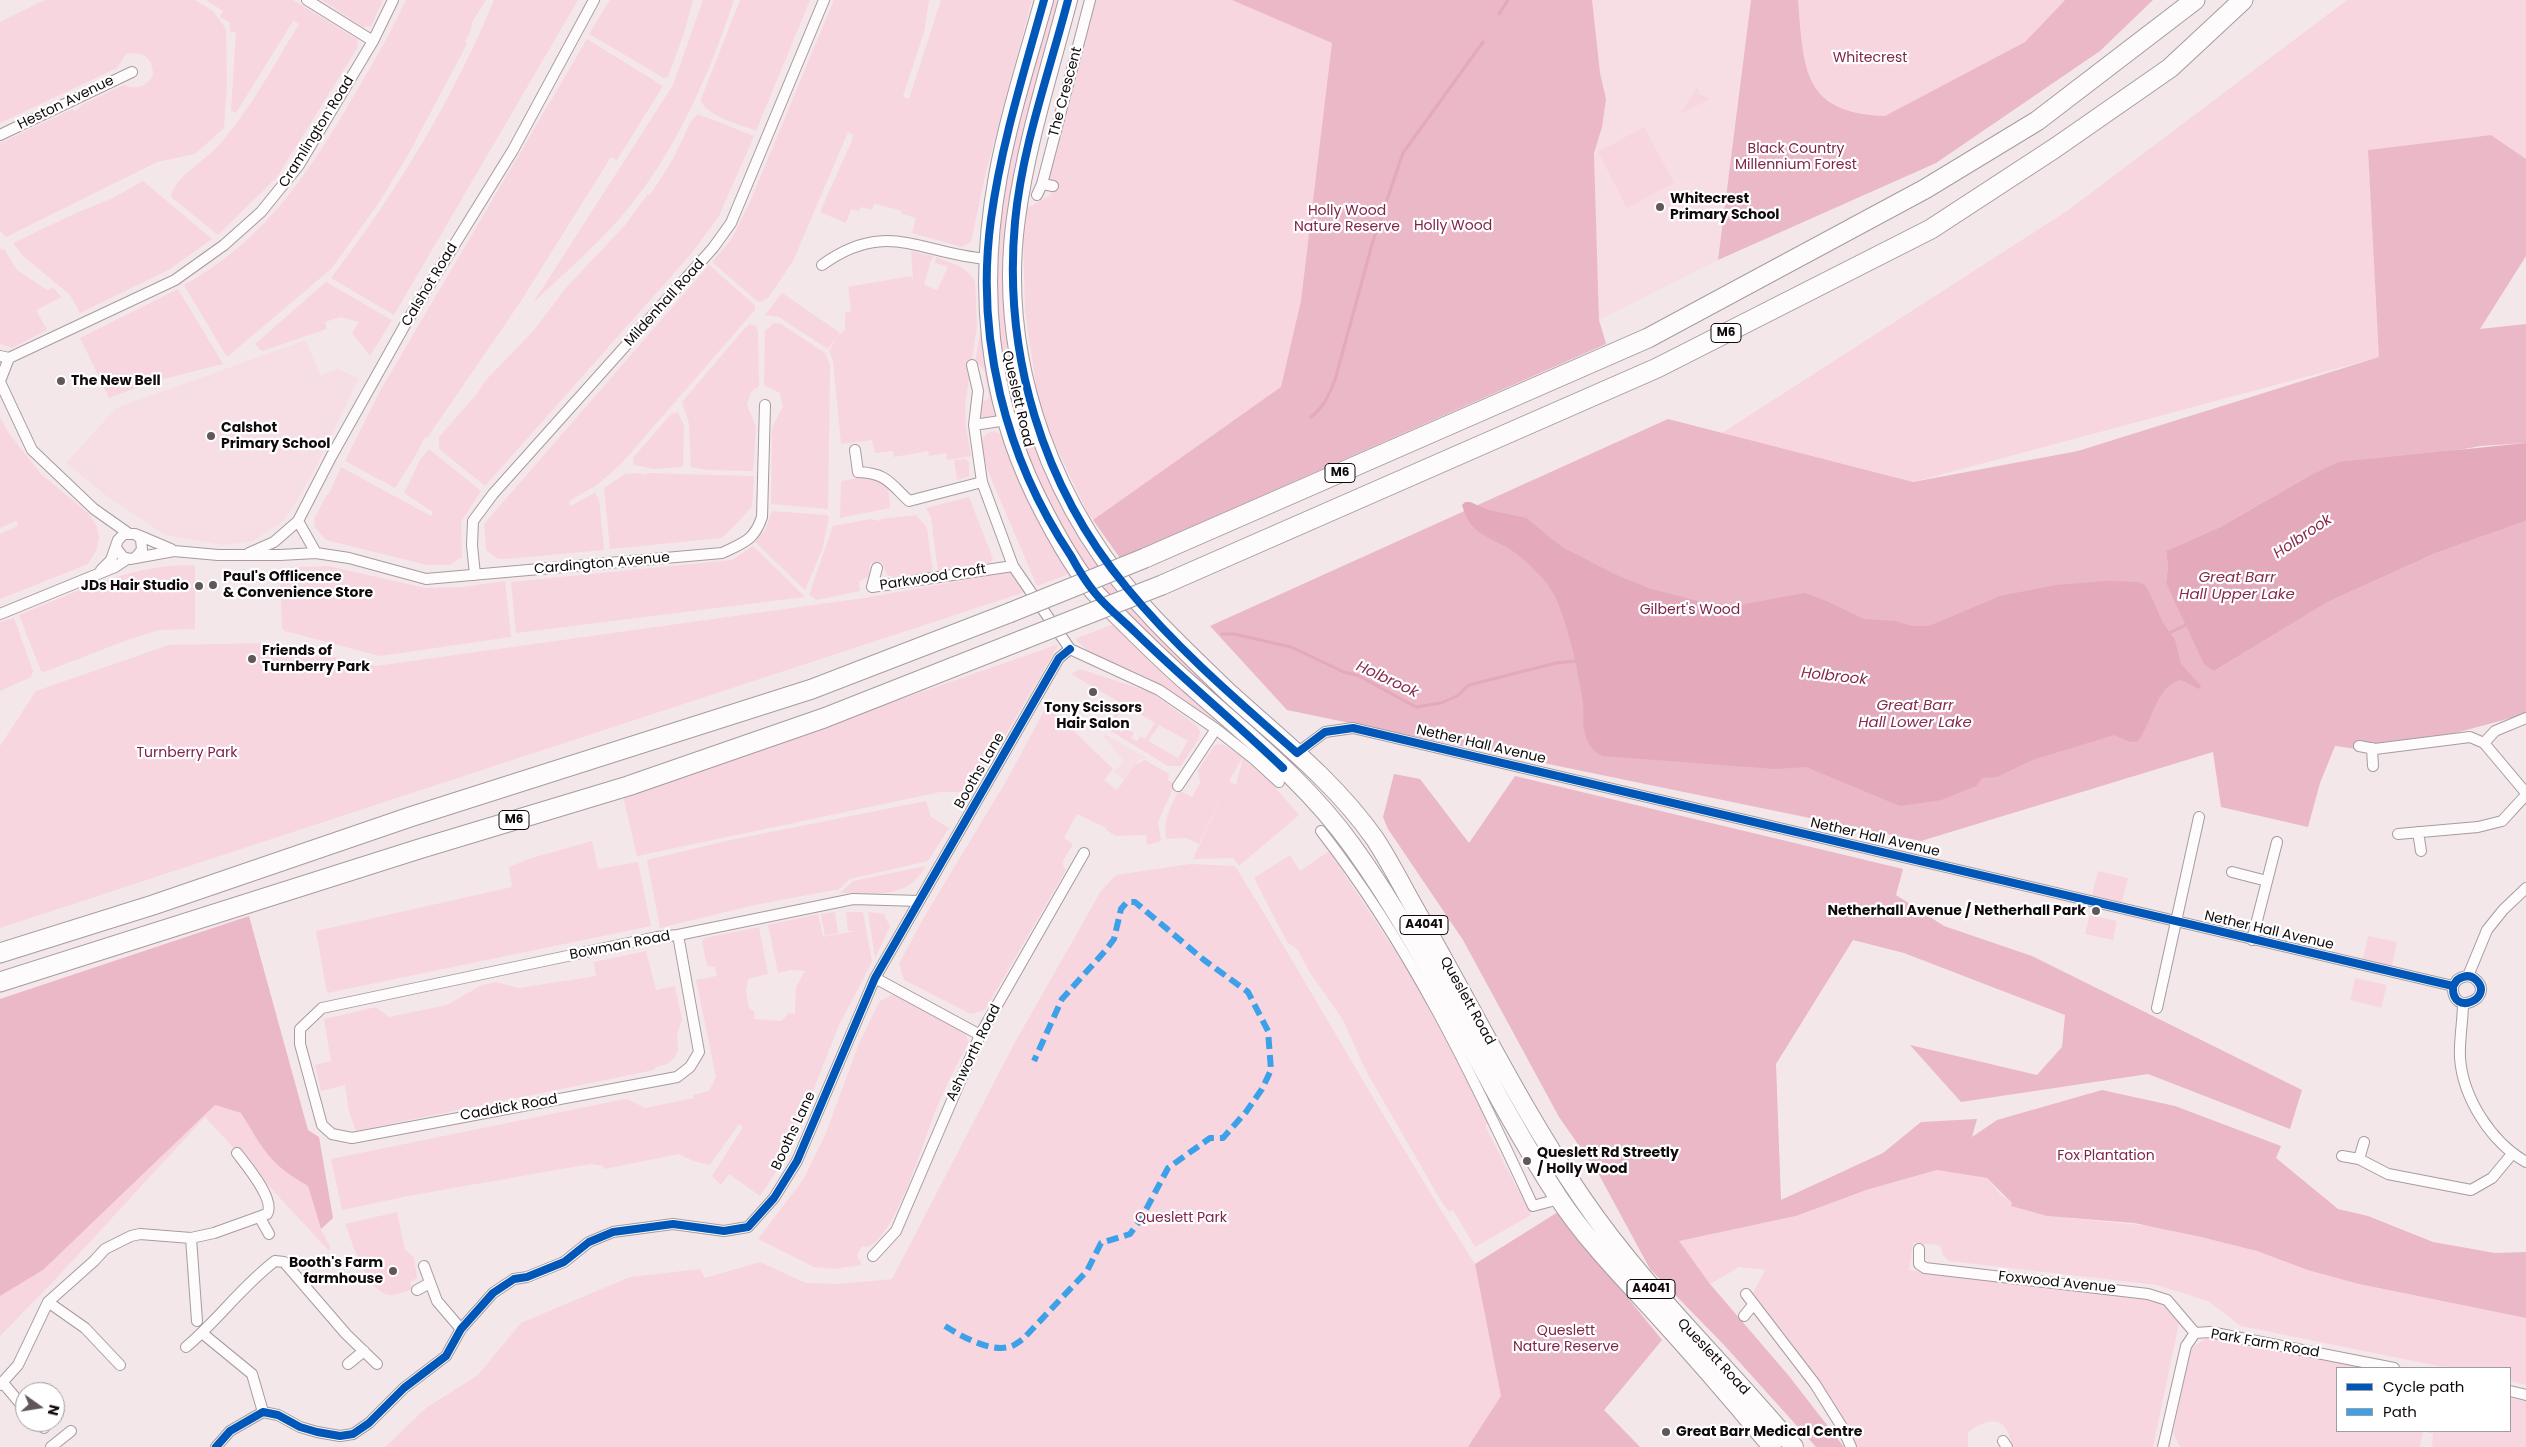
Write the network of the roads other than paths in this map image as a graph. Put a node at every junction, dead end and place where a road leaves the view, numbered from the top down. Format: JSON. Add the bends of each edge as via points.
{"nodes":[{"id":1,"x":307,"y":0,"type":"edge"},
{"id":2,"x":393,"y":0,"type":"edge"},
{"id":3,"x":594,"y":0,"type":"edge"},
{"id":4,"x":824,"y":0,"type":"edge"},
{"id":5,"x":1044,"y":0,"type":"edge"},
{"id":6,"x":1068,"y":0,"type":"edge"},
{"id":7,"x":1090,"y":0,"type":"edge"},
{"id":8,"x":2195,"y":0,"type":"edge"},
{"id":9,"x":2242,"y":2,"type":"edge"},
{"id":10,"x":374,"y":41,"type":"junction"},
{"id":11,"x":132,"y":72,"type":"dead end"},
{"id":12,"x":0,"y":135,"type":"edge"},
{"id":13,"x":1042,"y":184,"type":"junction"},
{"id":14,"x":1053,"y":186,"type":"dead end"},
{"id":15,"x":1037,"y":195,"type":"dead end"},
{"id":16,"x":987,"y":259,"type":"junction"},
{"id":17,"x":822,"y":265,"type":"dead end"},
{"id":18,"x":4,"y":357,"type":"edge"},
{"id":19,"x":972,"y":365,"type":"dead end"},
{"id":20,"x":0,"y":381,"type":"edge"},
{"id":21,"x":764,"y":405,"type":"dead end"},
{"id":22,"x":1033,"y":416,"type":"junction"},
{"id":23,"x":1006,"y":421,"type":"junction"},
{"id":24,"x":974,"y":425,"type":"junction"},
{"id":25,"x":856,"y":450,"type":"dead end"},
{"id":26,"x":982,"y":482,"type":"junction"},
{"id":27,"x":106,"y":520,"type":"junction"},
{"id":28,"x":298,"y":521,"type":"junction"},
{"id":29,"x":131,"y":533,"type":"junction"},
{"id":30,"x":117,"y":544,"type":"junction"},
{"id":31,"x":174,"y":551,"type":"junction"},
{"id":32,"x":249,"y":553,"type":"junction"},
{"id":33,"x":316,"y":553,"type":"junction"},
{"id":34,"x":131,"y":559,"type":"junction"},
{"id":35,"x":1013,"y":566,"type":"junction"},
{"id":36,"x":877,"y":568,"type":"dead end"},
{"id":37,"x":98,"y":573,"type":"junction"},
{"id":38,"x":475,"y":576,"type":"junction"},
{"id":39,"x":0,"y":614,"type":"edge"},
{"id":40,"x":1070,"y":649,"type":"junction"},
{"id":41,"x":2526,"y":718,"type":"edge"},
{"id":42,"x":1216,"y":729,"type":"junction"},
{"id":43,"x":2484,"y":743,"type":"junction"},
{"id":44,"x":2359,"y":746,"type":"dead end"},
{"id":45,"x":2372,"y":748,"type":"junction"},
{"id":46,"x":1297,"y":753,"type":"junction"},
{"id":47,"x":2373,"y":766,"type":"dead end"},
{"id":48,"x":1279,"y":782,"type":"dead end"},
{"id":49,"x":1178,"y":786,"type":"dead end"},
{"id":50,"x":2526,"y":794,"type":"edge"},
{"id":51,"x":2199,"y":817,"type":"dead end"},
{"id":52,"x":1322,"y":831,"type":"dead end"},
{"id":53,"x":2418,"y":832,"type":"junction"},
{"id":54,"x":2398,"y":834,"type":"dead end"},
{"id":55,"x":2276,"y":842,"type":"dead end"},
{"id":56,"x":2421,"y":851,"type":"dead end"},
{"id":57,"x":1084,"y":852,"type":"dead end"},
{"id":58,"x":2232,"y":872,"type":"dead end"},
{"id":59,"x":2267,"y":881,"type":"junction"},
{"id":60,"x":2526,"y":888,"type":"edge"},
{"id":61,"x":919,"y":900,"type":"junction"},
{"id":62,"x":2177,"y":923,"type":"junction"},
{"id":63,"x":678,"y":935,"type":"junction"},
{"id":64,"x":2252,"y":940,"type":"junction"},
{"id":65,"x":0,"y":953,"type":"edge"},
{"id":66,"x":2468,"y":976,"type":"junction"},
{"id":67,"x":875,"y":978,"type":"junction"},
{"id":68,"x":0,"y":982,"type":"edge"},
{"id":69,"x":2453,"y":986,"type":"junction"},
{"id":70,"x":2464,"y":1003,"type":"junction"},
{"id":71,"x":322,"y":1008,"type":"joint"},
{"id":72,"x":2158,"y":1008,"type":"dead end"},
{"id":73,"x":980,"y":1035,"type":"junction"},
{"id":74,"x":2364,"y":1142,"type":"dead end"},
{"id":75,"x":237,"y":1153,"type":"dead end"},
{"id":76,"x":2512,"y":1154,"type":"junction"},
{"id":77,"x":2342,"y":1156,"type":"dead end"},
{"id":78,"x":2359,"y":1159,"type":"junction"},
{"id":79,"x":2526,"y":1162,"type":"edge"},
{"id":80,"x":1559,"y":1199,"type":"junction"},
{"id":81,"x":260,"y":1218,"type":"junction"},
{"id":82,"x":269,"y":1234,"type":"dead end"},
{"id":83,"x":191,"y":1238,"type":"junction"},
{"id":84,"x":1919,"y":1249,"type":"dead end"},
{"id":85,"x":873,"y":1256,"type":"dead end"},
{"id":86,"x":424,"y":1266,"type":"dead end"},
{"id":87,"x":430,"y":1284,"type":"junction"},
{"id":88,"x":417,"y":1290,"type":"dead end"},
{"id":89,"x":1746,"y":1294,"type":"dead end"},
{"id":90,"x":48,"y":1302,"type":"junction"},
{"id":91,"x":1753,"y":1305,"type":"junction"},
{"id":92,"x":1744,"y":1316,"type":"dead end"},
{"id":93,"x":197,"y":1321,"type":"dead end"},
{"id":94,"x":461,"y":1329,"type":"junction"},
{"id":95,"x":202,"y":1333,"type":"junction"},
{"id":96,"x":2195,"y":1333,"type":"junction"},
{"id":97,"x":186,"y":1347,"type":"dead end"},
{"id":98,"x":364,"y":1351,"type":"junction"},
{"id":99,"x":348,"y":1364,"type":"dead end"},
{"id":100,"x":377,"y":1364,"type":"dead end"},
{"id":101,"x":120,"y":1365,"type":"dead end"},
{"id":102,"x":2389,"y":1367,"type":"edge"},
{"id":103,"x":2,"y":1384,"type":"edge"},
{"id":104,"x":2511,"y":1391,"type":"edge"},
{"id":105,"x":2526,"y":1394,"type":"edge"},
{"id":106,"x":15,"y":1398,"type":"edge"},
{"id":107,"x":263,"y":1412,"type":"junction"},
{"id":108,"x":71,"y":1431,"type":"dead end"},
{"id":109,"x":56,"y":1445,"type":"edge"},
{"id":110,"x":216,"y":1447,"type":"edge"},
{"id":111,"x":1772,"y":1447,"type":"edge"},
{"id":112,"x":1794,"y":1447,"type":"edge"},
{"id":113,"x":1851,"y":1447,"type":"edge"},
{"id":114,"x":2163,"y":1447,"type":"edge"}],
"edges":[{"from":1,"to":10,"type":"street"},
{"from":2,"to":10,"type":"street","name":"Cramlington Road"},
{"from":3,"to":28,"type":"street","name":"Calshot Road","via":[[513,150],[406,323]]},
{"from":4,"to":38,"type":"street","name":"Mildenhall Road","via":[[731,223],[713,248],[493,494],[473,521]]},
{"from":5,"to":16,"type":"highway","name":"Queslett Road","number":"A4041","via":[[998,173]]},
{"from":6,"to":22,"type":"highway","name":"Queslett Road","number":"A4041","via":[[1027,155],[1015,221],[1015,319]]},
{"from":7,"to":13,"type":"street","name":"The Crescent"},
{"from":8,"to":65,"type":"highway","number":"M6","bridge":true,"via":[[2037,121],[1925,189],[1648,338],[1145,558],[812,689],[410,817],[153,905]]},
{"from":9,"to":68,"type":"highway","number":"M6","bridge":true,"via":[[2170,68],[1931,229],[1657,368],[1162,586],[824,718],[628,786]]},
{"from":10,"to":18,"type":"street","name":"Cramlington Road","via":[[288,181],[232,238],[175,280]]},
{"from":11,"to":12,"type":"street","name":"Heston Avenue"},
{"from":13,"to":14,"type":"street"},
{"from":13,"to":15,"type":"street","name":"The Crescent"},
{"from":16,"to":17,"type":"street","via":[[968,258],[907,241],[873,241],[835,256]]},
{"from":16,"to":23,"type":"highway","name":"Queslett Road","number":"A4041","via":[[994,363]]},
{"from":18,"to":20,"type":"street","name":"Cramlington Road"},
{"from":19,"to":24,"type":"street","via":[[978,392]]},
{"from":20,"to":27,"type":"street","via":[[32,450]]},
{"from":21,"to":38,"type":"street","name":"Cardington Avenue","via":[[763,506],[758,528],[750,540],[722,553]]},
{"from":22,"to":23,"type":"street","name":"Queslett Road"},
{"from":22,"to":46,"type":"highway","name":"Queslett Road","number":"A4041","via":[[1075,514],[1126,587],[1229,692]]},
{"from":23,"to":24,"type":"street"},
{"from":23,"to":80,"type":"highway","name":"Queslett Road","number":"A4041","via":[[1021,465],[1050,526],[1095,593],[1182,678],[1283,768],[1349,841],[1404,924]]},
{"from":24,"to":26,"type":"street"},
{"from":25,"to":26,"type":"street","via":[[858,472],[876,473],[890,480],[909,501]]},
{"from":26,"to":35,"type":"street"},
{"from":27,"to":29,"type":"street"},
{"from":27,"to":30,"type":"street"},
{"from":28,"to":32,"type":"street","name":"Calshot Road","via":[[274,542]]},
{"from":28,"to":33,"type":"street"},
{"from":29,"to":30,"type":"street"},
{"from":29,"to":31,"type":"street"},
{"from":29,"to":34,"type":"street","via":[[141,540],[143,547],[140,555]]},
{"from":30,"to":34,"type":"street","via":[[119,554]]},
{"from":30,"to":37,"type":"street","via":[[111,560]]},
{"from":31,"to":32,"type":"street","name":"Cardington Avenue"},
{"from":31,"to":34,"type":"street"},
{"from":32,"to":33,"type":"street","name":"Cardington Avenue"},
{"from":33,"to":38,"type":"street","name":"Cardington Avenue","via":[[349,558],[426,579]]},
{"from":34,"to":37,"type":"street"},
{"from":35,"to":36,"type":"street","name":"Parkwood Croft","via":[[872,587]]},
{"from":35,"to":40,"type":"street"},
{"from":37,"to":39,"type":"street"},
{"from":40,"to":42,"type":"street","via":[[1159,690]]},
{"from":40,"to":61,"type":"street","name":"Booths Lane","via":[[1059,658]]},
{"from":41,"to":43,"type":"street","via":[[2495,731]]},
{"from":42,"to":48,"type":"street"},
{"from":42,"to":49,"type":"street"},
{"from":43,"to":45,"type":"street","via":[[2470,737]]},
{"from":43,"to":50,"type":"street"},
{"from":44,"to":45,"type":"street"},
{"from":45,"to":47,"type":"street"},
{"from":46,"to":62,"type":"street","name":"Nether Hall Avenue","via":[[1325,732],[1353,728]]},
{"from":46,"to":112,"type":"highway","name":"Queslett Road","number":"A4041","via":[[1339,795],[1375,840],[1468,1000],[1529,1114],[1583,1200],[1662,1301]]},
{"from":50,"to":53,"type":"street","via":[[2502,821],[2478,827]]},
{"from":51,"to":62,"type":"street"},
{"from":52,"to":80,"type":"street","via":[[1346,863],[1435,1005],[1533,1206]]},
{"from":53,"to":54,"type":"street"},
{"from":53,"to":56,"type":"street"},
{"from":55,"to":59,"type":"street"},
{"from":57,"to":73,"type":"street","name":"Ashworth Road"},
{"from":58,"to":59,"type":"street"},
{"from":59,"to":64,"type":"street"},
{"from":60,"to":66,"type":"street","via":[[2487,930]]},
{"from":61,"to":63,"type":"street","name":"Bowman Road","via":[[853,899]]},
{"from":61,"to":67,"type":"street","name":"Booths Lane"},
{"from":62,"to":64,"type":"street","name":"Nether Hall Avenue"},
{"from":62,"to":72,"type":"street"},
{"from":63,"to":71,"type":"street","name":"Bowman Road"},
{"from":63,"to":71,"type":"street","name":"Caddick Road","via":[[699,1052],[690,1067],[677,1077],[352,1138],[332,1134],[322,1125],[300,1044],[300,1029]]},
{"from":64,"to":69,"type":"street","name":"Nether Hall Avenue"},
{"from":66,"to":69,"type":"street","via":[[2457,980]]},
{"from":66,"to":70,"type":"street","via":[[2480,984],[2481,991],[2472,1003]]},
{"from":67,"to":73,"type":"street"},
{"from":67,"to":94,"type":"street","name":"Booths Lane","via":[[797,1161],[774,1198],[748,1227],[724,1231],[673,1224],[613,1232],[589,1242],[564,1262],[514,1279],[493,1293]]},
{"from":69,"to":70,"type":"street","via":[[2457,1000]]},
{"from":70,"to":76,"type":"street","via":[[2460,1058],[2464,1078],[2473,1104]]},
{"from":73,"to":85,"type":"street","name":"Ashworth Road","via":[[931,1145],[907,1209],[896,1231]]},
{"from":74,"to":78,"type":"street"},
{"from":75,"to":81,"type":"street","via":[[269,1200],[270,1209]]},
{"from":76,"to":78,"type":"street","via":[[2492,1178],[2471,1190],[2388,1174]]},
{"from":76,"to":79,"type":"street"},
{"from":77,"to":78,"type":"street"},
{"from":80,"to":111,"type":"highway","name":"Queslett Road","number":"A4041","via":[[1594,1246],[1730,1394]]},
{"from":81,"to":82,"type":"street"},
{"from":81,"to":83,"type":"street"},
{"from":83,"to":90,"type":"street","via":[[131,1236],[105,1249]]},
{"from":83,"to":93,"type":"street"},
{"from":84,"to":96,"type":"street","name":"Foxwood Avenue","via":[[1919,1264],[1925,1268],[2148,1294],[2167,1300]]},
{"from":86,"to":87,"type":"street"},
{"from":87,"to":88,"type":"street"},
{"from":87,"to":94,"type":"street","via":[[437,1301]]},
{"from":89,"to":91,"type":"street"},
{"from":90,"to":101,"type":"street","via":[[85,1328]]},
{"from":90,"to":103,"type":"street","via":[[18,1365]]},
{"from":91,"to":92,"type":"street"},
{"from":91,"to":113,"type":"street","via":[[1815,1384]]},
{"from":94,"to":107,"type":"street","name":"Booths Lane","via":[[446,1356],[353,1434],[340,1436],[317,1432]]},
{"from":95,"to":97,"type":"street"},
{"from":95,"to":98,"type":"street","via":[[250,1280],[275,1261],[284,1262]]},
{"from":95,"to":107,"type":"street","via":[[252,1374]]},
{"from":96,"to":102,"type":"street","name":"Park Farm Road","via":[[2210,1332]]},
{"from":96,"to":114,"type":"street","via":[[2186,1346]]},
{"from":98,"to":99,"type":"street"},
{"from":98,"to":100,"type":"street"},
{"from":103,"to":106,"type":"street"},
{"from":104,"to":105,"type":"street"},
{"from":107,"to":110,"type":"street","via":[[230,1431]]},
{"from":108,"to":109,"type":"street"}]}
